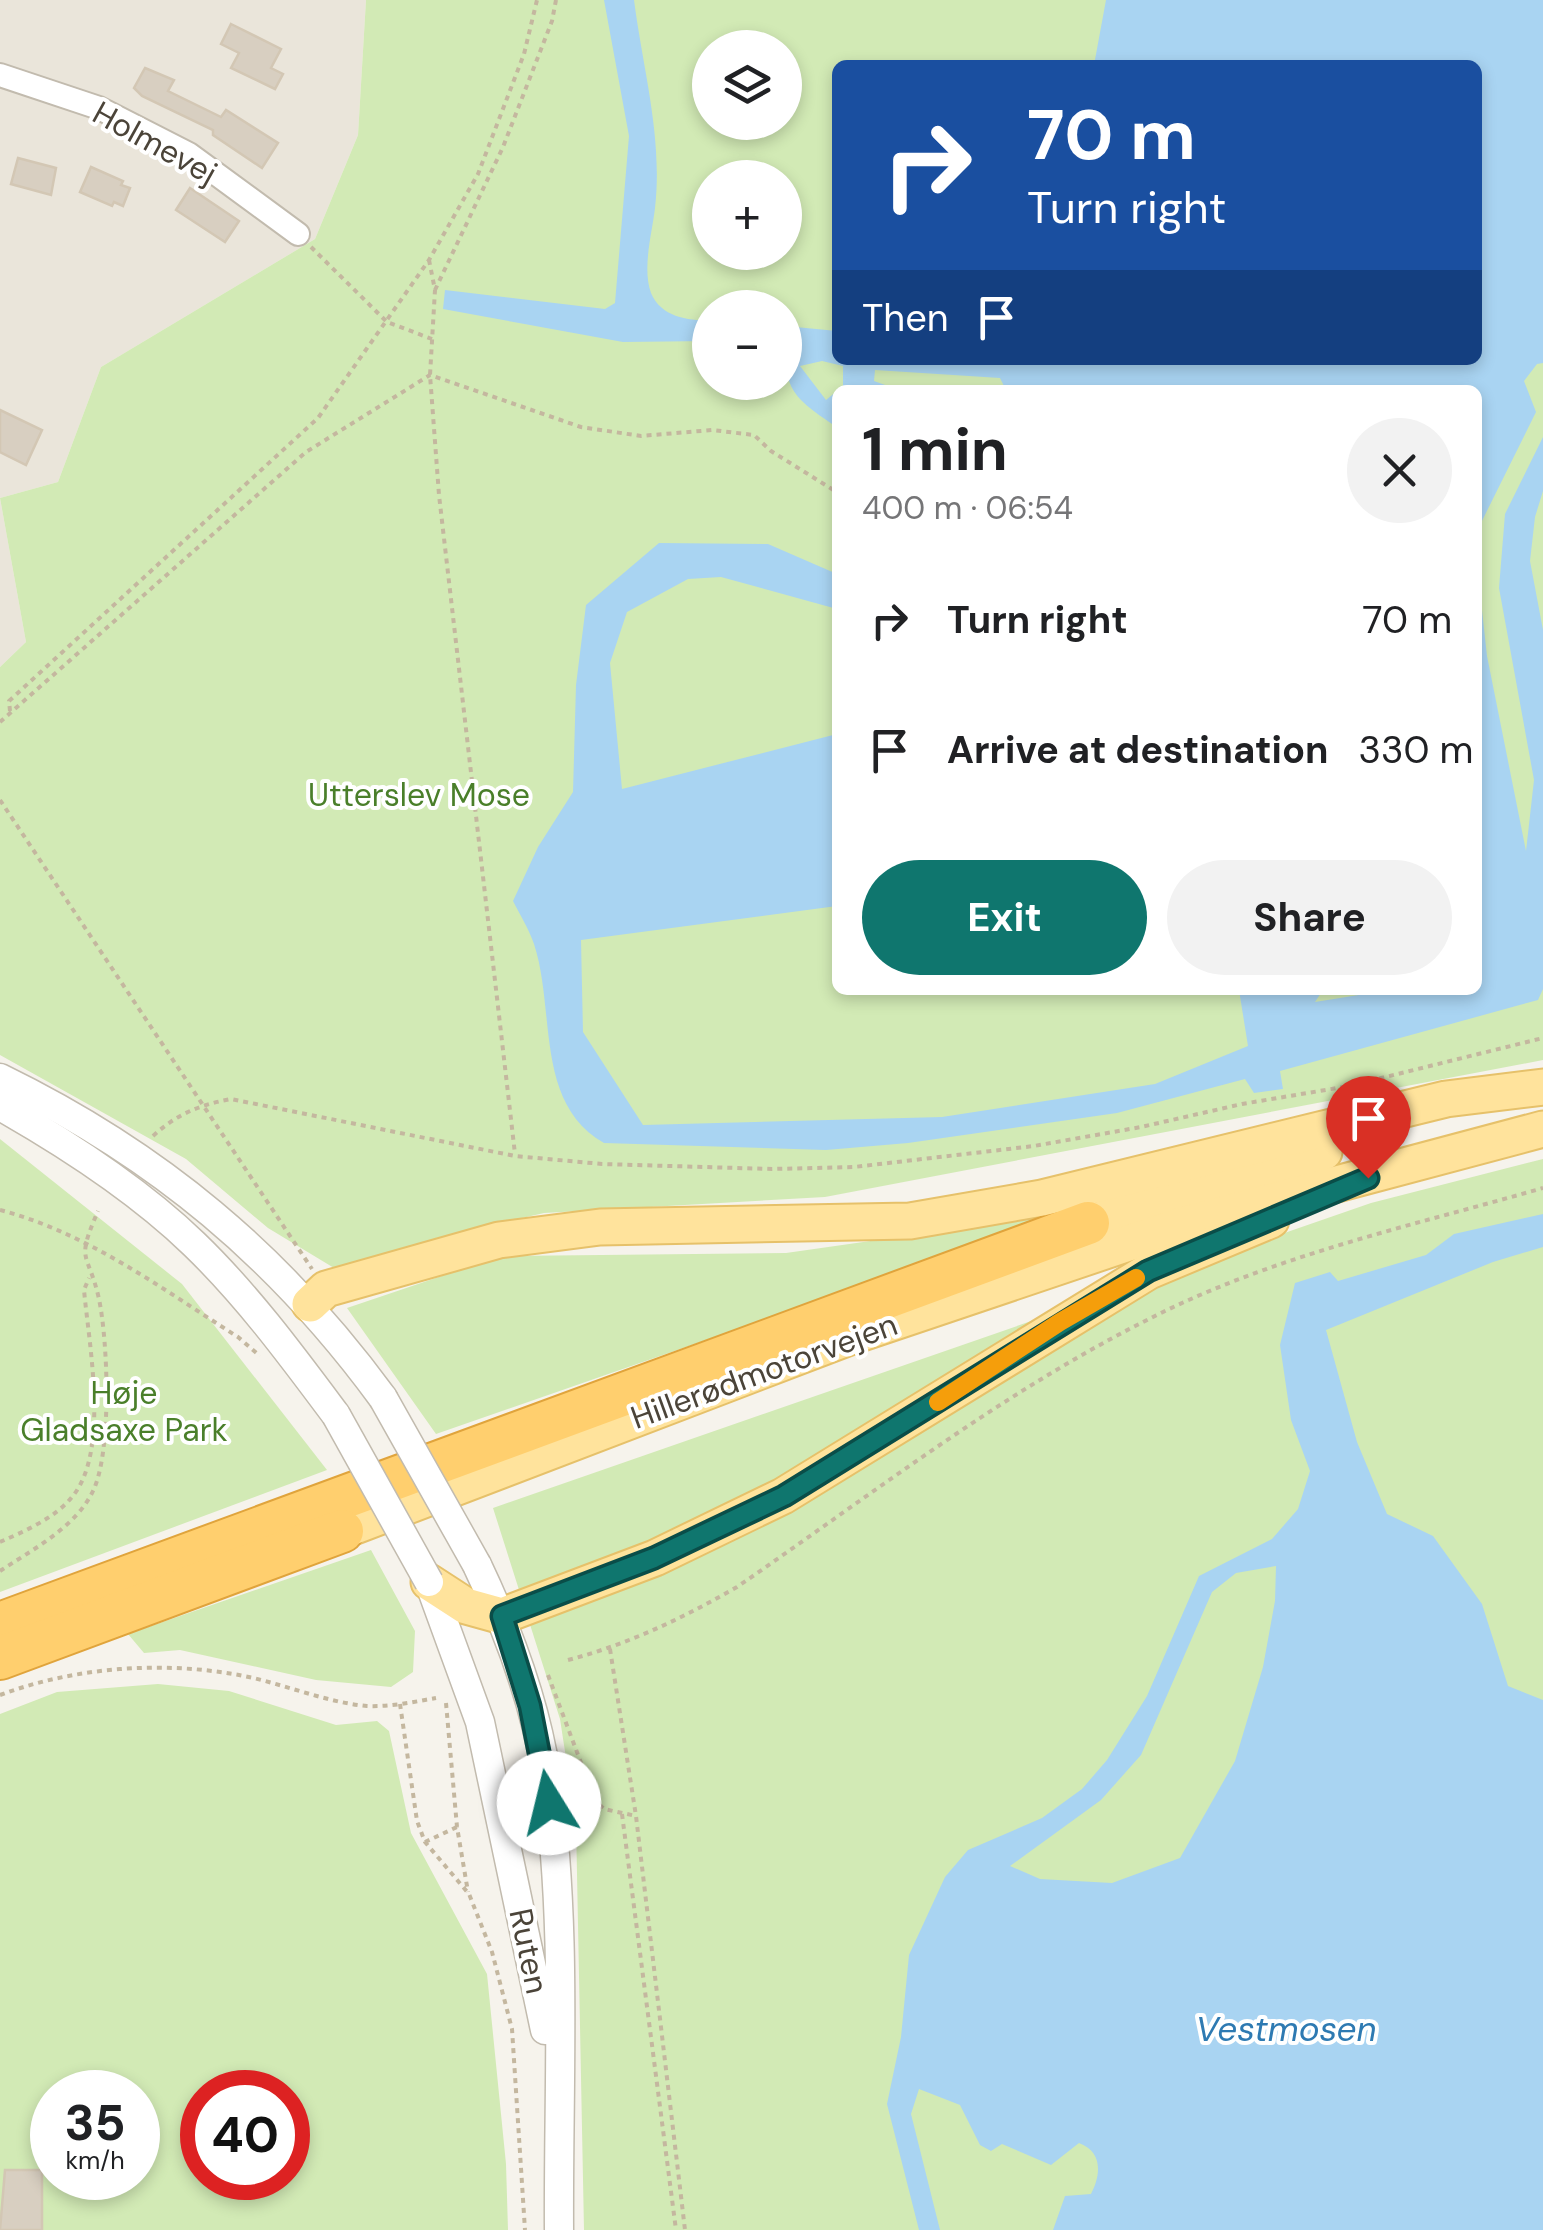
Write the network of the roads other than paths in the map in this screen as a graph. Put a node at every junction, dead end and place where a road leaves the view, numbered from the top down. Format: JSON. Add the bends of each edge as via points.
{"nodes":[{"id":1,"x":0,"y":75,"type":"edge"},
{"id":2,"x":298,"y":234,"type":"road end"},
{"id":3,"x":0,"y":1078,"type":"edge"},
{"id":4,"x":1543,"y":1087,"type":"edge"},
{"id":5,"x":1543,"y":1096,"type":"edge"},
{"id":6,"x":0,"y":1106,"type":"edge"},
{"id":7,"x":1543,"y":1129,"type":"edge"},
{"id":8,"x":1405,"y":1163,"type":"junction"},
{"id":9,"x":1088,"y":1223,"type":"joint"},
{"id":10,"x":318,"y":1296,"type":"junction"},
{"id":11,"x":300,"y":1368,"type":"junction"},
{"id":12,"x":342,"y":1530,"type":"joint"},
{"id":13,"x":430,"y":1582,"type":"junction"},
{"id":14,"x":502,"y":1616,"type":"junction"},
{"id":15,"x":0,"y":1624,"type":"edge"},
{"id":16,"x":0,"y":1658,"type":"edge"},
{"id":17,"x":558,"y":2090,"type":"junction"},
{"id":18,"x":559,"y":2230,"type":"edge"}],
"edges":[{"from":1,"to":2,"type":"street","name":"Holmevej","via":[[99,108],[190,154]]},
{"from":3,"to":10,"type":"street","name":"Ruten","via":[[115,1140]]},
{"from":4,"to":10,"type":"main road","via":[[1446,1099],[1042,1198],[910,1221],[600,1227],[499,1240]]},
{"from":5,"to":9,"type":"main road","name":"Hillerødmotorvejen","via":[[1340,1147]]},
{"from":6,"to":11,"type":"street","name":"Ruten","via":[[192,1241]]},
{"from":7,"to":8,"type":"main road","name":"Hillerødmotorvejen"},
{"from":8,"to":12,"type":"main road","name":"Hillerødmotorvejen","via":[[1179,1226],[847,1338]]},
{"from":8,"to":14,"type":"main road","via":[[1148,1271],[784,1496],[654,1558]]},
{"from":9,"to":15,"type":"highway","name":"Hillerødmotorvejen"},
{"from":10,"to":11,"type":"street","via":[[298,1341]]},
{"from":10,"to":14,"type":"street","name":"Ruten","bridge":true,"via":[[383,1398]]},
{"from":11,"to":13,"type":"street","name":"Ruten","bridge":true,"via":[[336,1415]]},
{"from":12,"to":16,"type":"highway","name":"Hillerødmotorvejen"},
{"from":13,"to":14,"type":"main road","via":[[466,1606]]},
{"from":13,"to":17,"type":"street","name":"Ruten","via":[[480,1722]]},
{"from":14,"to":17,"type":"street","name":"Ruten","via":[[545,1771],[556,1868]]},
{"from":17,"to":18,"type":"street","name":"Ruten"}]}
